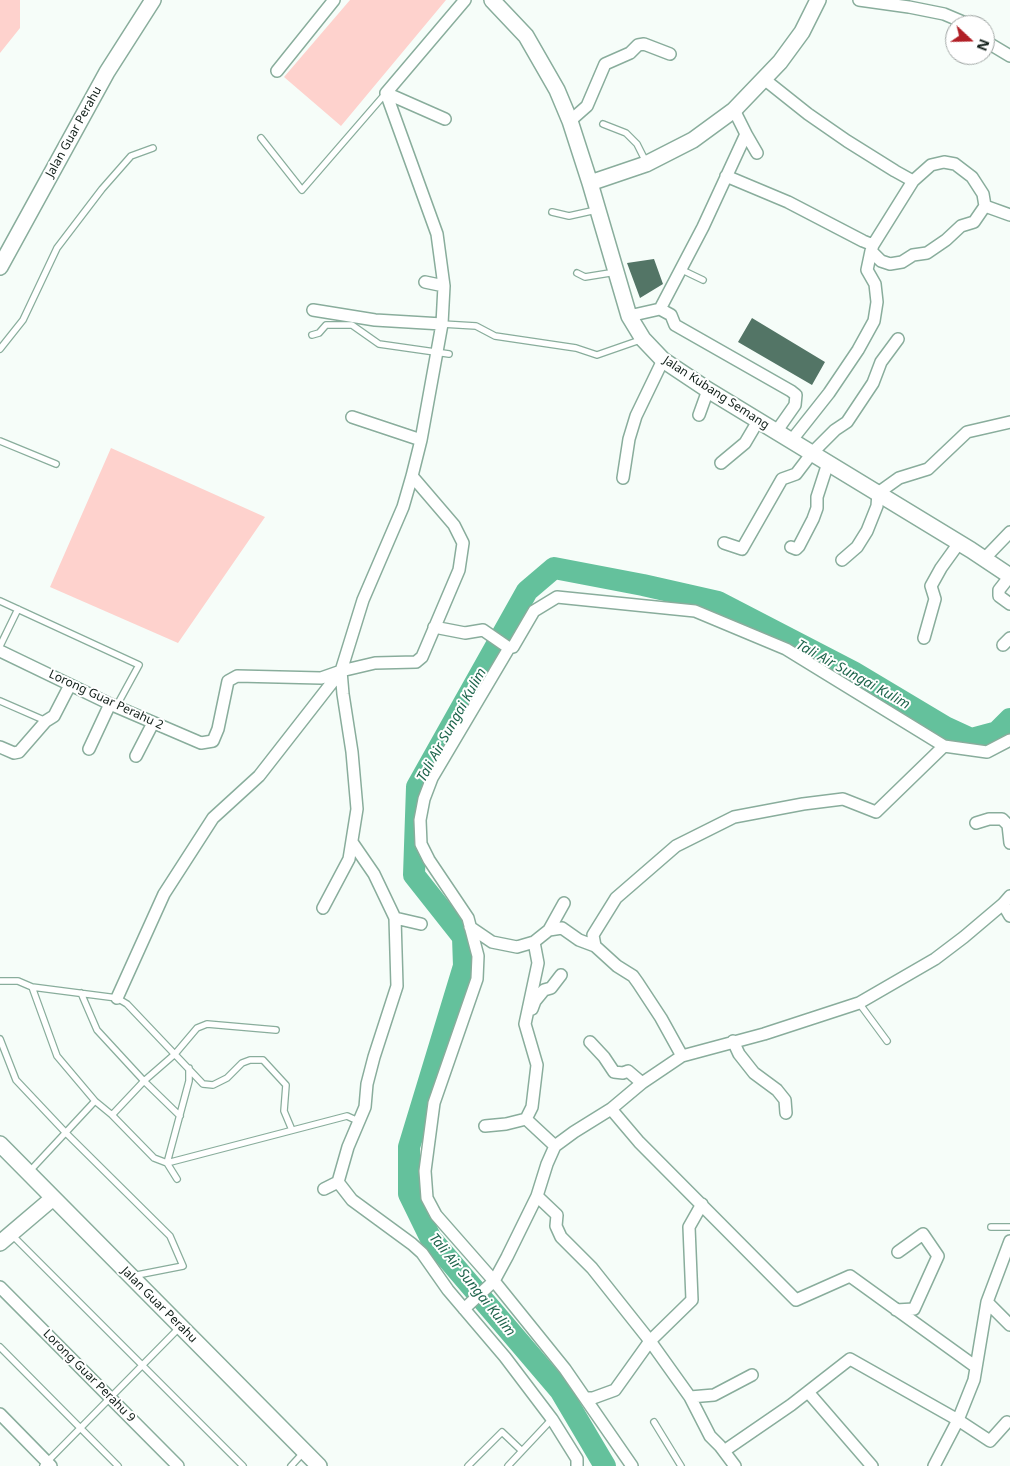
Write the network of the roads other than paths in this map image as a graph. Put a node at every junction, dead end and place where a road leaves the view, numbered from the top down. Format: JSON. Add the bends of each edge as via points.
{"nodes":[{"id":1,"x":334,"y":0,"type":"edge"},
{"id":2,"x":465,"y":0,"type":"edge"},
{"id":3,"x":492,"y":0,"type":"edge"},
{"id":4,"x":818,"y":0,"type":"edge"},
{"id":5,"x":859,"y":0,"type":"edge"},
{"id":6,"x":149,"y":3,"type":"edge"},
{"id":7,"x":946,"y":15,"type":"edge"},
{"id":8,"x":995,"y":47,"type":"edge"},
{"id":9,"x":670,"y":54,"type":"dead end"},
{"id":10,"x":1010,"y":56,"type":"edge"},
{"id":11,"x":277,"y":71,"type":"dead end"},
{"id":12,"x":764,"y":80,"type":"junction"},
{"id":13,"x":386,"y":93,"type":"junction"},
{"id":14,"x":734,"y":110,"type":"junction"},
{"id":15,"x":444,"y":119,"type":"dead end"},
{"id":16,"x":570,"y":121,"type":"junction"},
{"id":17,"x":603,"y":124,"type":"dead end"},
{"id":18,"x":746,"y":134,"type":"junction"},
{"id":19,"x":261,"y":138,"type":"dead end"},
{"id":20,"x":153,"y":148,"type":"dead end"},
{"id":21,"x":757,"y":153,"type":"dead end"},
{"id":22,"x":646,"y":164,"type":"junction"},
{"id":23,"x":726,"y":176,"type":"junction"},
{"id":24,"x":913,"y":180,"type":"junction"},
{"id":25,"x":590,"y":183,"type":"junction"},
{"id":26,"x":985,"y":206,"type":"junction"},
{"id":27,"x":598,"y":209,"type":"junction"},
{"id":28,"x":552,"y":212,"type":"dead end"},
{"id":29,"x":1010,"y":216,"type":"edge"},
{"id":30,"x":872,"y":248,"type":"junction"},
{"id":31,"x":0,"y":267,"type":"edge"},
{"id":32,"x":680,"y":269,"type":"junction"},
{"id":33,"x":616,"y":272,"type":"junction"},
{"id":34,"x":577,"y":273,"type":"dead end"},
{"id":35,"x":703,"y":280,"type":"dead end"},
{"id":36,"x":425,"y":282,"type":"dead end"},
{"id":37,"x":444,"y":286,"type":"junction"},
{"id":38,"x":660,"y":309,"type":"junction"},
{"id":39,"x":313,"y":310,"type":"dead end"},
{"id":40,"x":629,"y":316,"type":"junction"},
{"id":41,"x":442,"y":324,"type":"junction"},
{"id":42,"x":312,"y":335,"type":"dead end"},
{"id":43,"x":643,"y":339,"type":"junction"},
{"id":44,"x":898,"y":340,"type":"dead end"},
{"id":45,"x":0,"y":349,"type":"edge"},
{"id":46,"x":436,"y":354,"type":"junction"},
{"id":47,"x":449,"y":354,"type":"dead end"},
{"id":48,"x":662,"y":360,"type":"junction"},
{"id":49,"x":708,"y":390,"type":"junction"},
{"id":50,"x":699,"y":415,"type":"dead end"},
{"id":51,"x":352,"y":417,"type":"dead end"},
{"id":52,"x":758,"y":421,"type":"junction"},
{"id":53,"x":1010,"y":422,"type":"edge"},
{"id":54,"x":776,"y":432,"type":"junction"},
{"id":55,"x":421,"y":440,"type":"junction"},
{"id":56,"x":0,"y":441,"type":"edge"},
{"id":57,"x":791,"y":441,"type":"junction"},
{"id":58,"x":812,"y":454,"type":"junction"},
{"id":59,"x":721,"y":463,"type":"dead end"},
{"id":60,"x":828,"y":463,"type":"junction"},
{"id":61,"x":56,"y":464,"type":"dead end"},
{"id":62,"x":412,"y":476,"type":"junction"},
{"id":63,"x":623,"y":478,"type":"dead end"},
{"id":64,"x":878,"y":493,"type":"junction"},
{"id":65,"x":1010,"y":532,"type":"edge"},
{"id":66,"x":724,"y":543,"type":"dead end"},
{"id":67,"x":959,"y":543,"type":"junction"},
{"id":68,"x":791,"y":547,"type":"dead end"},
{"id":69,"x":984,"y":559,"type":"junction"},
{"id":70,"x":842,"y":560,"type":"dead end"},
{"id":71,"x":1010,"y":576,"type":"edge"},
{"id":72,"x":0,"y":601,"type":"edge"},
{"id":73,"x":1010,"y":604,"type":"edge"},
{"id":74,"x":18,"y":609,"type":"junction"},
{"id":75,"x":434,"y":627,"type":"junction"},
{"id":76,"x":924,"y":638,"type":"dead end"},
{"id":77,"x":0,"y":646,"type":"edge"},
{"id":78,"x":507,"y":647,"type":"junction"},
{"id":79,"x":0,"y":651,"type":"edge"},
{"id":80,"x":342,"y":671,"type":"junction"},
{"id":81,"x":70,"y":685,"type":"junction"},
{"id":82,"x":0,"y":701,"type":"edge"},
{"id":83,"x":113,"y":705,"type":"junction"},
{"id":84,"x":46,"y":721,"type":"junction"},
{"id":85,"x":153,"y":722,"type":"junction"},
{"id":86,"x":1010,"y":740,"type":"edge"},
{"id":87,"x":944,"y":746,"type":"junction"},
{"id":88,"x":0,"y":747,"type":"edge"},
{"id":89,"x":89,"y":749,"type":"dead end"},
{"id":90,"x":136,"y":756,"type":"dead end"},
{"id":91,"x":976,"y":823,"type":"dead end"},
{"id":92,"x":352,"y":842,"type":"junction"},
{"id":93,"x":1010,"y":843,"type":"edge"},
{"id":94,"x":1007,"y":900,"type":"edge"},
{"id":95,"x":564,"y":903,"type":"dead end"},
{"id":96,"x":323,"y":908,"type":"dead end"},
{"id":97,"x":1010,"y":916,"type":"edge"},
{"id":98,"x":395,"y":918,"type":"junction"},
{"id":99,"x":421,"y":924,"type":"dead end"},
{"id":100,"x":470,"y":927,"type":"junction"},
{"id":101,"x":548,"y":930,"type":"junction"},
{"id":102,"x":534,"y":942,"type":"junction"},
{"id":103,"x":595,"y":946,"type":"junction"},
{"id":104,"x":561,"y":975,"type":"dead end"},
{"id":105,"x":0,"y":981,"type":"edge"},
{"id":106,"x":32,"y":987,"type":"junction"},
{"id":107,"x":81,"y":993,"type":"junction"},
{"id":108,"x":117,"y":998,"type":"junction"},
{"id":109,"x":859,"y":1003,"type":"junction"},
{"id":110,"x":525,"y":1024,"type":"junction"},
{"id":111,"x":276,"y":1030,"type":"dead end"},
{"id":112,"x":0,"y":1039,"type":"edge"},
{"id":113,"x":733,"y":1041,"type":"junction"},
{"id":114,"x":887,"y":1041,"type":"dead end"},
{"id":115,"x":590,"y":1042,"type":"dead end"},
{"id":116,"x":175,"y":1054,"type":"junction"},
{"id":117,"x":682,"y":1056,"type":"junction"},
{"id":118,"x":188,"y":1067,"type":"junction"},
{"id":119,"x":144,"y":1081,"type":"junction"},
{"id":120,"x":642,"y":1083,"type":"junction"},
{"id":121,"x":95,"y":1101,"type":"junction"},
{"id":122,"x":611,"y":1109,"type":"junction"},
{"id":123,"x":786,"y":1113,"type":"dead end"},
{"id":124,"x":112,"y":1114,"type":"junction"},
{"id":125,"x":180,"y":1116,"type":"junction"},
{"id":126,"x":526,"y":1119,"type":"junction"},
{"id":127,"x":358,"y":1121,"type":"junction"},
{"id":128,"x":485,"y":1126,"type":"dead end"},
{"id":129,"x":292,"y":1130,"type":"junction"},
{"id":130,"x":66,"y":1132,"type":"junction"},
{"id":131,"x":0,"y":1144,"type":"edge"},
{"id":132,"x":555,"y":1146,"type":"junction"},
{"id":133,"x":167,"y":1162,"type":"junction"},
{"id":134,"x":28,"y":1173,"type":"junction"},
{"id":135,"x":177,"y":1179,"type":"dead end"},
{"id":136,"x":338,"y":1182,"type":"junction"},
{"id":137,"x":324,"y":1189,"type":"dead end"},
{"id":138,"x":537,"y":1196,"type":"junction"},
{"id":139,"x":54,"y":1198,"type":"junction"},
{"id":140,"x":702,"y":1204,"type":"junction"},
{"id":141,"x":991,"y":1226,"type":"dead end"},
{"id":142,"x":1010,"y":1227,"type":"edge"},
{"id":143,"x":6,"y":1239,"type":"edge"},
{"id":144,"x":1010,"y":1241,"type":"edge"},
{"id":145,"x":898,"y":1252,"type":"dead end"},
{"id":146,"x":130,"y":1276,"type":"junction"},
{"id":147,"x":492,"y":1281,"type":"junction"},
{"id":148,"x":0,"y":1287,"type":"edge"},
{"id":149,"x":987,"y":1302,"type":"junction"},
{"id":150,"x":466,"y":1306,"type":"junction"},
{"id":151,"x":896,"y":1310,"type":"junction"},
{"id":152,"x":1010,"y":1325,"type":"edge"},
{"id":153,"x":181,"y":1326,"type":"junction"},
{"id":154,"x":650,"y":1341,"type":"junction"},
{"id":155,"x":0,"y":1347,"type":"edge"},
{"id":156,"x":142,"y":1364,"type":"junction"},
{"id":157,"x":976,"y":1367,"type":"junction"},
{"id":158,"x":752,"y":1375,"type":"dead end"},
{"id":159,"x":808,"y":1392,"type":"junction"},
{"id":160,"x":110,"y":1397,"type":"junction"},
{"id":161,"x":690,"y":1397,"type":"junction"},
{"id":162,"x":585,"y":1398,"type":"junction"},
{"id":163,"x":0,"y":1414,"type":"edge"},
{"id":164,"x":552,"y":1420,"type":"junction"},
{"id":165,"x":958,"y":1420,"type":"junction"},
{"id":166,"x":654,"y":1422,"type":"dead end"},
{"id":167,"x":1007,"y":1422,"type":"dead end"},
{"id":168,"x":81,"y":1429,"type":"junction"},
{"id":169,"x":522,"y":1451,"type":"junction"},
{"id":170,"x":724,"y":1451,"type":"junction"},
{"id":171,"x":305,"y":1452,"type":"junction"},
{"id":172,"x":47,"y":1465,"type":"edge"},
{"id":173,"x":118,"y":1466,"type":"edge"},
{"id":174,"x":178,"y":1466,"type":"edge"},
{"id":175,"x":243,"y":1466,"type":"edge"},
{"id":176,"x":291,"y":1466,"type":"edge"},
{"id":177,"x":319,"y":1466,"type":"edge"},
{"id":178,"x":468,"y":1466,"type":"edge"},
{"id":179,"x":508,"y":1466,"type":"edge"},
{"id":180,"x":577,"y":1466,"type":"edge"},
{"id":181,"x":632,"y":1466,"type":"edge"},
{"id":182,"x":681,"y":1466,"type":"edge"},
{"id":183,"x":735,"y":1466,"type":"edge"},
{"id":184,"x":872,"y":1466,"type":"edge"},
{"id":185,"x":934,"y":1466,"type":"edge"}],
"edges":[{"from":1,"to":11,"type":"street"},
{"from":2,"to":13,"type":"street"},
{"from":3,"to":16,"type":"street","name":"Jalan Kubang Semang","via":[[526,36],[557,90]]},
{"from":4,"to":12,"type":"street","via":[[802,32]]},
{"from":5,"to":7,"type":"street","via":[[909,6]]},
{"from":6,"to":31,"type":"street","name":"Jalan Guar Perahu","via":[[107,72]]},
{"from":8,"to":10,"type":"street"},
{"from":9,"to":16,"type":"street","via":[[644,44],[605,64],[587,106]]},
{"from":12,"to":14,"type":"street"},
{"from":12,"to":24,"type":"street","via":[[847,141]]},
{"from":13,"to":15,"type":"street"},
{"from":13,"to":19,"type":"lane","via":[[302,190]]},
{"from":13,"to":37,"type":"street","via":[[437,234]]},
{"from":14,"to":18,"type":"street"},
{"from":14,"to":22,"type":"street","via":[[693,140]]},
{"from":16,"to":25,"type":"street","name":"Jalan Kubang Semang"},
{"from":17,"to":22,"type":"lane","via":[[626,133],[637,144]]},
{"from":18,"to":21,"type":"street"},
{"from":18,"to":23,"type":"street"},
{"from":20,"to":45,"type":"lane","via":[[131,156],[57,248],[23,320]]},
{"from":22,"to":25,"type":"street"},
{"from":23,"to":30,"type":"street","via":[[788,202]]},
{"from":23,"to":32,"type":"street"},
{"from":24,"to":26,"type":"street","via":[[931,165],[955,164],[972,178],[983,194]]},
{"from":24,"to":30,"type":"street"},
{"from":25,"to":27,"type":"street","name":"Jalan Kubang Semang"},
{"from":26,"to":29,"type":"street"},
{"from":26,"to":30,"type":"street","via":[[974,222],[961,226],[927,253],[890,264],[881,261]]},
{"from":27,"to":28,"type":"lane","via":[[568,216]]},
{"from":27,"to":33,"type":"street","name":"Jalan Kubang Semang"},
{"from":30,"to":57,"type":"street","via":[[867,270],[875,284],[874,321],[829,393]]},
{"from":32,"to":35,"type":"lane"},
{"from":32,"to":38,"type":"street"},
{"from":33,"to":34,"type":"lane","via":[[585,277]]},
{"from":33,"to":40,"type":"street","name":"Jalan Kubang Semang"},
{"from":36,"to":37,"type":"street"},
{"from":37,"to":41,"type":"street"},
{"from":38,"to":40,"type":"street"},
{"from":38,"to":54,"type":"street","via":[[671,315],[675,324],[796,395],[795,405]]},
{"from":39,"to":41,"type":"street","via":[[375,320]]},
{"from":40,"to":43,"type":"street","name":"Jalan Kubang Semang"},
{"from":41,"to":43,"type":"lane","via":[[476,326],[495,336],[576,348],[597,355]]},
{"from":41,"to":46,"type":"street"},
{"from":42,"to":46,"type":"lane","via":[[326,325],[352,325],[379,344]]},
{"from":43,"to":48,"type":"street","name":"Jalan Kubang Semang"},
{"from":44,"to":58,"type":"street","via":[[881,362],[873,383],[847,422],[834,430]]},
{"from":46,"to":47,"type":"lane"},
{"from":46,"to":55,"type":"street"},
{"from":48,"to":49,"type":"street","name":"Jalan Kubang Semang"},
{"from":48,"to":63,"type":"street","via":[[636,416]]},
{"from":49,"to":50,"type":"street"},
{"from":49,"to":52,"type":"street","name":"Jalan Kubang Semang"},
{"from":51,"to":55,"type":"street"},
{"from":52,"to":54,"type":"street","name":"Jalan Kubang Semang"},
{"from":52,"to":59,"type":"street","via":[[745,443]]},
{"from":53,"to":64,"type":"street","via":[[968,432],[928,469],[900,478]]},
{"from":54,"to":57,"type":"street","name":"Jalan Kubang Semang"},
{"from":55,"to":62,"type":"street"},
{"from":56,"to":61,"type":"lane"},
{"from":57,"to":58,"type":"street","name":"Jalan Kubang Semang"},
{"from":58,"to":60,"type":"street","name":"Jalan Kubang Semang"},
{"from":58,"to":66,"type":"street","via":[[796,474],[782,479],[742,549]]},
{"from":60,"to":64,"type":"street","name":"Jalan Kubang Semang"},
{"from":60,"to":68,"type":"street","via":[[817,497],[818,508],[799,546],[796,549]]},
{"from":62,"to":75,"type":"street","via":[[454,525],[463,543],[459,570]]},
{"from":62,"to":80,"type":"street","via":[[363,600]]},
{"from":64,"to":67,"type":"street","name":"Jalan Kubang Semang"},
{"from":64,"to":70,"type":"street","via":[[867,530],[857,547]]},
{"from":65,"to":69,"type":"street"},
{"from":67,"to":69,"type":"street","name":"Jalan Kubang Semang"},
{"from":67,"to":76,"type":"street","via":[[931,586],[935,599]]},
{"from":69,"to":71,"type":"street","name":"Jalan Kubang Semang"},
{"from":71,"to":73,"type":"street","via":[[999,596]]},
{"from":72,"to":74,"type":"lane"},
{"from":74,"to":77,"type":"lane"},
{"from":74,"to":83,"type":"lane","via":[[139,665]]},
{"from":75,"to":78,"type":"street","via":[[465,633],[483,630]]},
{"from":75,"to":80,"type":"street","via":[[422,657],[416,662],[374,663]]},
{"from":78,"to":87,"type":"street","via":[[513,648],[534,611],[557,596],[695,611],[786,649]]},
{"from":78,"to":100,"type":"street","via":[[432,778],[420,820],[421,844],[468,918]]},
{"from":79,"to":81,"type":"street","name":"Lorong Guar Perahu 2"},
{"from":80,"to":85,"type":"street","name":"Lorong Guar Perahu 2","via":[[321,678],[237,676],[228,681],[213,741],[200,743]]},
{"from":80,"to":92,"type":"street","via":[[357,809]]},
{"from":80,"to":108,"type":"street","via":[[259,776],[213,818],[164,894]]},
{"from":81,"to":83,"type":"street","name":"Lorong Guar Perahu 2"},
{"from":81,"to":84,"type":"street","via":[[54,716]]},
{"from":82,"to":84,"type":"lane"},
{"from":83,"to":85,"type":"street","name":"Lorong Guar Perahu 2"},
{"from":83,"to":89,"type":"street"},
{"from":84,"to":88,"type":"street","via":[[19,752]]},
{"from":85,"to":90,"type":"street"},
{"from":86,"to":87,"type":"street","via":[[987,752]]},
{"from":87,"to":103,"type":"street","via":[[876,812],[842,799],[803,804],[734,817],[676,846],[616,898],[593,935]]},
{"from":91,"to":93,"type":"street","via":[[1002,820],[1008,825]]},
{"from":92,"to":96,"type":"street","via":[[348,859]]},
{"from":92,"to":98,"type":"street","via":[[374,874]]},
{"from":94,"to":97,"type":"street"},
{"from":94,"to":109,"type":"street","via":[[935,959]]},
{"from":95,"to":101,"type":"street"},
{"from":98,"to":99,"type":"street"},
{"from":98,"to":127,"type":"street","via":[[397,986],[374,1057],[365,1107]]},
{"from":100,"to":102,"type":"street","via":[[492,942],[516,947]]},
{"from":100,"to":147,"type":"street","via":[[478,956],[477,979],[434,1103],[425,1170],[428,1198],[436,1215]]},
{"from":101,"to":102,"type":"street"},
{"from":101,"to":103,"type":"street","via":[[562,928],[578,940]]},
{"from":102,"to":110,"type":"street","via":[[538,963]]},
{"from":103,"to":117,"type":"street","via":[[633,976]]},
{"from":104,"to":110,"type":"street","via":[[534,1001]]},
{"from":105,"to":106,"type":"lane","via":[[18,981]]},
{"from":106,"to":107,"type":"lane"},
{"from":106,"to":121,"type":"lane","via":[[57,1056]]},
{"from":107,"to":108,"type":"lane"},
{"from":107,"to":119,"type":"lane","via":[[97,1030]]},
{"from":108,"to":116,"type":"lane"},
{"from":109,"to":113,"type":"street"},
{"from":109,"to":114,"type":"lane"},
{"from":110,"to":126,"type":"street","via":[[537,1065],[532,1107]]},
{"from":111,"to":116,"type":"lane","via":[[207,1024],[197,1028]]},
{"from":112,"to":130,"type":"lane","via":[[16,1080]]},
{"from":113,"to":117,"type":"street"},
{"from":113,"to":123,"type":"street","via":[[754,1073],[786,1100]]},
{"from":115,"to":120,"type":"street","via":[[614,1072],[628,1071]]},
{"from":116,"to":118,"type":"lane"},
{"from":116,"to":119,"type":"lane"},
{"from":117,"to":120,"type":"street"},
{"from":118,"to":125,"type":"lane","via":[[189,1082]]},
{"from":118,"to":129,"type":"lane","via":[[203,1084],[213,1085],[227,1078],[242,1063],[263,1060],[286,1085],[284,1111]]},
{"from":119,"to":124,"type":"lane"},
{"from":119,"to":125,"type":"lane"},
{"from":120,"to":122,"type":"street"},
{"from":121,"to":124,"type":"lane"},
{"from":121,"to":130,"type":"lane"},
{"from":122,"to":132,"type":"street"},
{"from":122,"to":140,"type":"street","via":[[639,1142]]},
{"from":124,"to":133,"type":"lane","via":[[154,1158]]},
{"from":125,"to":133,"type":"lane"},
{"from":126,"to":128,"type":"street"},
{"from":126,"to":132,"type":"street"},
{"from":127,"to":129,"type":"lane","via":[[347,1116]]},
{"from":127,"to":136,"type":"street"},
{"from":129,"to":133,"type":"lane"},
{"from":130,"to":134,"type":"lane"},
{"from":130,"to":146,"type":"lane","via":[[170,1236],[183,1266]]},
{"from":131,"to":134,"type":"street","name":"Jalan Guar Perahu"},
{"from":132,"to":138,"type":"street"},
{"from":133,"to":135,"type":"lane"},
{"from":134,"to":139,"type":"street","name":"Jalan Guar Perahu"},
{"from":136,"to":137,"type":"street"},
{"from":136,"to":150,"type":"street","via":[[352,1200],[422,1253]]},
{"from":138,"to":147,"type":"street"},
{"from":138,"to":154,"type":"street","via":[[557,1215],[556,1226],[562,1237],[592,1268]]},
{"from":139,"to":143,"type":"street"},
{"from":139,"to":146,"type":"street","name":"Jalan Guar Perahu"},
{"from":140,"to":151,"type":"street","via":[[796,1300],[850,1276]]},
{"from":140,"to":154,"type":"street","via":[[689,1227],[692,1300]]},
{"from":141,"to":142,"type":"lane"},
{"from":143,"to":156,"type":"lane"},
{"from":144,"to":149,"type":"street"},
{"from":145,"to":151,"type":"street","via":[[923,1234],[938,1256],[914,1309]]},
{"from":146,"to":153,"type":"street","name":"Jalan Guar Perahu"},
{"from":147,"to":150,"type":"street"},
{"from":147,"to":162,"type":"street"},
{"from":148,"to":160,"type":"street","name":"Lorong Guar Perahu 9"},
{"from":149,"to":152,"type":"street"},
{"from":149,"to":157,"type":"street"},
{"from":150,"to":164,"type":"street"},
{"from":151,"to":157,"type":"street"},
{"from":153,"to":156,"type":"lane"},
{"from":153,"to":171,"type":"street","name":"Jalan Guar Perahu"},
{"from":154,"to":161,"type":"street"},
{"from":154,"to":162,"type":"street","via":[[614,1390]]},
{"from":155,"to":168,"type":"lane"},
{"from":156,"to":160,"type":"lane"},
{"from":156,"to":175,"type":"lane"},
{"from":157,"to":165,"type":"street"},
{"from":158,"to":161,"type":"street","via":[[714,1395]]},
{"from":159,"to":165,"type":"street","via":[[850,1359]]},
{"from":159,"to":170,"type":"street"},
{"from":159,"to":184,"type":"street"},
{"from":160,"to":168,"type":"lane"},
{"from":160,"to":174,"type":"street","name":"Lorong Guar Perahu 9"},
{"from":161,"to":170,"type":"street","via":[[710,1436]]},
{"from":162,"to":181,"type":"street"},
{"from":163,"to":172,"type":"street"},
{"from":164,"to":169,"type":"lane"},
{"from":164,"to":180,"type":"street","via":[[577,1459]]},
{"from":165,"to":167,"type":"street","via":[[990,1440]]},
{"from":165,"to":185,"type":"street"},
{"from":166,"to":182,"type":"lane"},
{"from":168,"to":172,"type":"lane"},
{"from":168,"to":173,"type":"lane"},
{"from":169,"to":178,"type":"lane","via":[[502,1432]]},
{"from":169,"to":179,"type":"lane"},
{"from":170,"to":183,"type":"street"},
{"from":171,"to":176,"type":"lane"},
{"from":171,"to":177,"type":"street","name":"Jalan Guar Perahu"}]}
